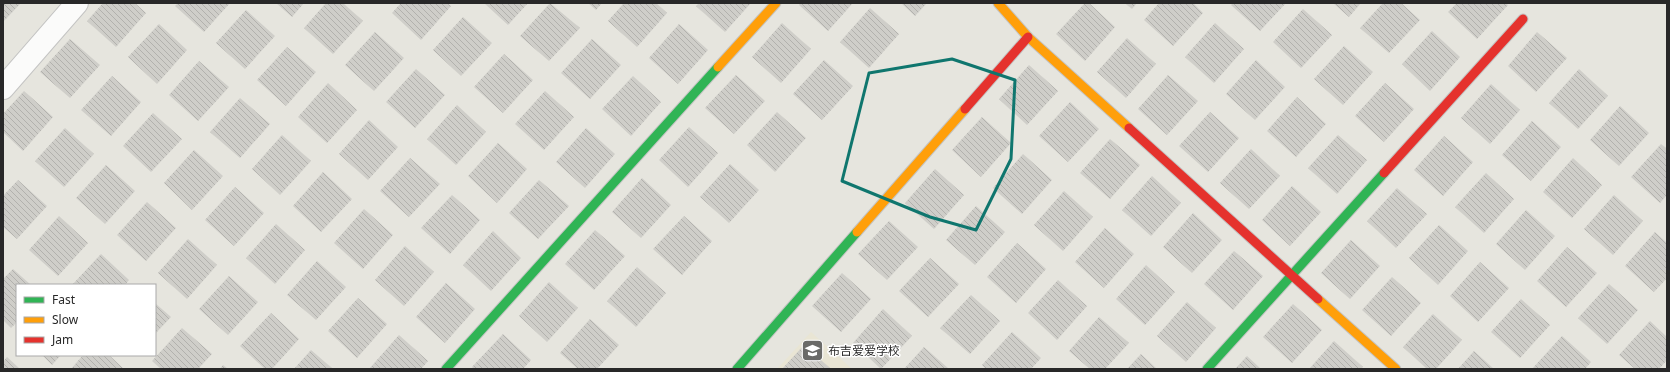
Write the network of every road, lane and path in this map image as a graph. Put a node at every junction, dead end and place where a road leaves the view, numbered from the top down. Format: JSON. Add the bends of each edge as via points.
{"nodes":[{"id":1,"x":77,"y":3,"type":"edge"},
{"id":2,"x":776,"y":3,"type":"edge"},
{"id":3,"x":998,"y":3,"type":"edge"},
{"id":4,"x":1523,"y":19,"type":"dead end"},
{"id":5,"x":1028,"y":37,"type":"junction"},
{"id":6,"x":3,"y":88,"type":"edge"},
{"id":7,"x":1292,"y":275,"type":"junction"},
{"id":8,"x":446,"y":369,"type":"edge"},
{"id":9,"x":737,"y":369,"type":"edge"},
{"id":10,"x":1207,"y":369,"type":"edge"},
{"id":11,"x":1396,"y":369,"type":"edge"}],
"edges":[{"from":1,"to":6,"type":"street"},
{"from":2,"to":8,"type":"street"},
{"from":3,"to":5,"type":"street"},
{"from":4,"to":7,"type":"street"},
{"from":5,"to":7,"type":"street"},
{"from":5,"to":9,"type":"street"},
{"from":7,"to":10,"type":"street"},
{"from":7,"to":11,"type":"street"}]}
